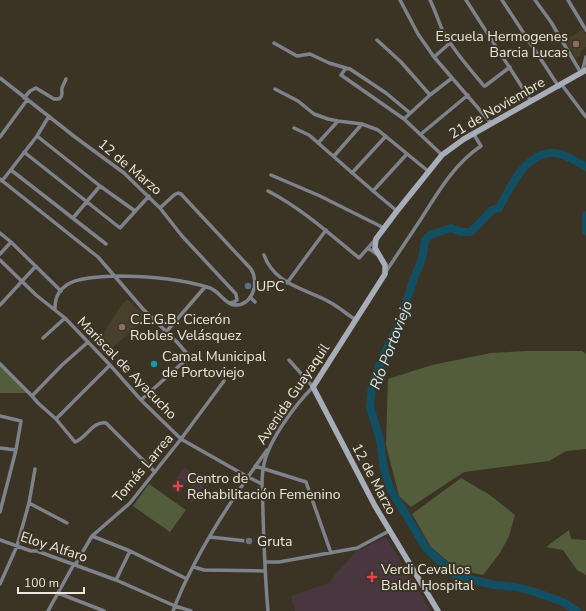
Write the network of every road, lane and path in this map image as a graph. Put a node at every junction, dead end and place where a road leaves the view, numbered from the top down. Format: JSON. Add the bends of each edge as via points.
{"nodes":[{"id":1,"x":400,"y":0,"type":"edge"},
{"id":2,"x":430,"y":0,"type":"edge"},
{"id":3,"x":466,"y":0,"type":"edge"},
{"id":4,"x":502,"y":0,"type":"edge"},
{"id":5,"x":535,"y":0,"type":"edge"},
{"id":6,"x":568,"y":0,"type":"edge"},
{"id":7,"x":586,"y":30,"type":"edge"},
{"id":8,"x":377,"y":40,"type":"dead end"},
{"id":9,"x":274,"y":43,"type":"dead end"},
{"id":10,"x":450,"y":43,"type":"junction"},
{"id":11,"x":434,"y":57,"type":"junction"},
{"id":12,"x":586,"y":57,"type":"edge"},
{"id":13,"x":510,"y":67,"type":"junction"},
{"id":14,"x":346,"y":68,"type":"junction"},
{"id":15,"x":584,"y":72,"type":"edge"},
{"id":16,"x":0,"y":78,"type":"edge"},
{"id":17,"x":452,"y":78,"type":"junction"},
{"id":18,"x":66,"y":79,"type":"dead end"},
{"id":19,"x":560,"y":86,"type":"junction"},
{"id":20,"x":275,"y":89,"type":"dead end"},
{"id":21,"x":430,"y":95,"type":"junction"},
{"id":22,"x":468,"y":95,"type":"junction"},
{"id":23,"x":26,"y":99,"type":"junction"},
{"id":24,"x":531,"y":101,"type":"junction"},
{"id":25,"x":410,"y":113,"type":"junction"},
{"id":26,"x":49,"y":116,"type":"junction"},
{"id":27,"x":586,"y":117,"type":"edge"},
{"id":28,"x":404,"y":119,"type":"junction"},
{"id":29,"x":338,"y":121,"type":"junction"},
{"id":30,"x":491,"y":123,"type":"junction"},
{"id":31,"x":362,"y":124,"type":"junction"},
{"id":32,"x":294,"y":128,"type":"dead end"},
{"id":33,"x":421,"y":134,"type":"junction"},
{"id":34,"x":473,"y":134,"type":"junction"},
{"id":35,"x":37,"y":136,"type":"junction"},
{"id":36,"x":386,"y":136,"type":"junction"},
{"id":37,"x":0,"y":137,"type":"edge"},
{"id":38,"x":318,"y":143,"type":"junction"},
{"id":39,"x":24,"y":152,"type":"junction"},
{"id":40,"x":407,"y":154,"type":"junction"},
{"id":41,"x":334,"y":156,"type":"junction"},
{"id":42,"x":442,"y":156,"type":"junction"},
{"id":43,"x":11,"y":170,"type":"junction"},
{"id":44,"x":428,"y":171,"type":"junction"},
{"id":45,"x":352,"y":173,"type":"junction"},
{"id":46,"x":271,"y":175,"type":"dead end"},
{"id":47,"x":1,"y":180,"type":"edge"},
{"id":48,"x":100,"y":186,"type":"junction"},
{"id":49,"x":268,"y":191,"type":"dead end"},
{"id":50,"x":373,"y":192,"type":"junction"},
{"id":51,"x":149,"y":196,"type":"junction"},
{"id":52,"x":87,"y":202,"type":"junction"},
{"id":53,"x":160,"y":208,"type":"junction"},
{"id":54,"x":397,"y":210,"type":"junction"},
{"id":55,"x":135,"y":211,"type":"junction"},
{"id":56,"x":73,"y":218,"type":"junction"},
{"id":57,"x":384,"y":228,"type":"junction"},
{"id":58,"x":326,"y":230,"type":"junction"},
{"id":59,"x":0,"y":233,"type":"edge"},
{"id":60,"x":376,"y":239,"type":"junction"},
{"id":61,"x":11,"y":242,"type":"junction"},
{"id":62,"x":106,"y":244,"type":"dead end"},
{"id":63,"x":368,"y":248,"type":"junction"},
{"id":64,"x":0,"y":254,"type":"edge"},
{"id":65,"x":264,"y":255,"type":"dead end"},
{"id":66,"x":381,"y":257,"type":"junction"},
{"id":67,"x":0,"y":260,"type":"edge"},
{"id":68,"x":391,"y":264,"type":"junction"},
{"id":69,"x":36,"y":266,"type":"junction"},
{"id":70,"x":385,"y":274,"type":"junction"},
{"id":71,"x":115,"y":276,"type":"junction"},
{"id":72,"x":22,"y":282,"type":"junction"},
{"id":73,"x":287,"y":283,"type":"junction"},
{"id":74,"x":205,"y":287,"type":"junction"},
{"id":75,"x":61,"y":291,"type":"junction"},
{"id":76,"x":250,"y":297,"type":"junction"},
{"id":77,"x":228,"y":302,"type":"junction"},
{"id":78,"x":255,"y":302,"type":"dead end"},
{"id":79,"x":0,"y":305,"type":"edge"},
{"id":80,"x":54,"y":309,"type":"junction"},
{"id":81,"x":65,"y":318,"type":"junction"},
{"id":82,"x":356,"y":320,"type":"junction"},
{"id":83,"x":166,"y":332,"type":"junction"},
{"id":84,"x":43,"y":338,"type":"dead end"},
{"id":85,"x":88,"y":342,"type":"junction"},
{"id":86,"x":289,"y":360,"type":"dead end"},
{"id":87,"x":0,"y":364,"type":"edge"},
{"id":88,"x":110,"y":365,"type":"junction"},
{"id":89,"x":224,"y":381,"type":"dead end"},
{"id":90,"x":313,"y":387,"type":"junction"},
{"id":91,"x":32,"y":396,"type":"junction"},
{"id":92,"x":141,"y":400,"type":"junction"},
{"id":93,"x":0,"y":416,"type":"edge"},
{"id":94,"x":56,"y":418,"type":"junction"},
{"id":95,"x":181,"y":439,"type":"junction"},
{"id":96,"x":274,"y":439,"type":"junction"},
{"id":97,"x":0,"y":448,"type":"edge"},
{"id":98,"x":16,"y":450,"type":"junction"},
{"id":99,"x":255,"y":466,"type":"junction"},
{"id":100,"x":35,"y":469,"type":"dead end"},
{"id":101,"x":263,"y":470,"type":"junction"},
{"id":102,"x":155,"y":472,"type":"junction"},
{"id":103,"x":248,"y":477,"type":"junction"},
{"id":104,"x":262,"y":484,"type":"junction"},
{"id":105,"x":29,"y":503,"type":"junction"},
{"id":106,"x":1,"y":505,"type":"edge"},
{"id":107,"x":0,"y":512,"type":"edge"},
{"id":108,"x":67,"y":523,"type":"dead end"},
{"id":109,"x":389,"y":531,"type":"junction"},
{"id":110,"x":92,"y":536,"type":"junction"},
{"id":111,"x":210,"y":537,"type":"junction"},
{"id":112,"x":0,"y":540,"type":"edge"},
{"id":113,"x":246,"y":540,"type":"dead end"},
{"id":114,"x":17,"y":546,"type":"junction"},
{"id":115,"x":130,"y":551,"type":"junction"},
{"id":116,"x":331,"y":553,"type":"junction"},
{"id":117,"x":264,"y":562,"type":"junction"},
{"id":118,"x":74,"y":564,"type":"junction"},
{"id":119,"x":194,"y":567,"type":"junction"},
{"id":120,"x":265,"y":571,"type":"junction"},
{"id":121,"x":116,"y":580,"type":"junction"},
{"id":122,"x":187,"y":580,"type":"junction"},
{"id":123,"x":0,"y":584,"type":"edge"},
{"id":124,"x":58,"y":593,"type":"junction"},
{"id":125,"x":175,"y":606,"type":"junction"},
{"id":126,"x":48,"y":611,"type":"edge"},
{"id":127,"x":104,"y":611,"type":"edge"},
{"id":128,"x":173,"y":611,"type":"edge"},
{"id":129,"x":191,"y":611,"type":"edge"},
{"id":130,"x":268,"y":611,"type":"edge"},
{"id":131,"x":438,"y":611,"type":"edge"}],
"edges":[{"from":1,"to":11,"type":"street"},
{"from":2,"to":10,"type":"street"},
{"from":3,"to":13,"type":"street"},
{"from":4,"to":19,"type":"street"},
{"from":5,"to":15,"type":"street"},
{"from":6,"to":7,"type":"street"},
{"from":8,"to":21,"type":"street","via":[[401,62]]},
{"from":9,"to":14,"type":"street","via":[[297,56],[310,54]]},
{"from":10,"to":11,"type":"street"},
{"from":10,"to":13,"type":"street","via":[[484,86]]},
{"from":11,"to":17,"type":"street"},
{"from":12,"to":15,"type":"street"},
{"from":13,"to":24,"type":"street"},
{"from":14,"to":25,"type":"street","via":[[386,93]]},
{"from":14,"to":28,"type":"street","via":[[341,75]]},
{"from":15,"to":19,"type":"street","name":"21 de Noviembre"},
{"from":16,"to":23,"type":"street","name":"12 de Marzo"},
{"from":17,"to":21,"type":"street"},
{"from":17,"to":22,"type":"street"},
{"from":18,"to":23,"type":"street","via":[[60,99],[54,99],[36,88],[30,91]]},
{"from":19,"to":24,"type":"street","name":"21 de Noviembre"},
{"from":19,"to":27,"type":"street"},
{"from":20,"to":29,"type":"street","via":[[298,101],[314,114]]},
{"from":21,"to":25,"type":"street"},
{"from":22,"to":30,"type":"street"},
{"from":22,"to":33,"type":"street"},
{"from":23,"to":26,"type":"street","name":"12 de Marzo"},
{"from":23,"to":37,"type":"street"},
{"from":24,"to":30,"type":"street","name":"21 de Noviembre"},
{"from":25,"to":28,"type":"street"},
{"from":26,"to":35,"type":"street"},
{"from":26,"to":51,"type":"street","name":"12 de Marzo","via":[[124,173]]},
{"from":28,"to":33,"type":"street"},
{"from":29,"to":31,"type":"street"},
{"from":29,"to":38,"type":"street"},
{"from":30,"to":34,"type":"street","name":"21 de Noviembre"},
{"from":31,"to":36,"type":"street","via":[[371,126]]},
{"from":31,"to":41,"type":"street"},
{"from":32,"to":38,"type":"street","via":[[309,135]]},
{"from":33,"to":42,"type":"street"},
{"from":34,"to":42,"type":"street","name":"21 de Noviembre"},
{"from":34,"to":68,"type":"street","via":[[482,146],[461,162],[447,180]]},
{"from":35,"to":39,"type":"street"},
{"from":35,"to":48,"type":"street"},
{"from":36,"to":40,"type":"street"},
{"from":36,"to":45,"type":"street"},
{"from":38,"to":41,"type":"street"},
{"from":39,"to":43,"type":"street"},
{"from":39,"to":52,"type":"street"},
{"from":40,"to":44,"type":"street"},
{"from":40,"to":50,"type":"street"},
{"from":41,"to":45,"type":"street"},
{"from":42,"to":44,"type":"street","name":"21 de Noviembre"},
{"from":43,"to":47,"type":"street"},
{"from":43,"to":56,"type":"street"},
{"from":44,"to":54,"type":"street","name":"21 de Noviembre"},
{"from":45,"to":50,"type":"street"},
{"from":46,"to":57,"type":"street"},
{"from":47,"to":71,"type":"street","via":[[98,257]]},
{"from":48,"to":52,"type":"street"},
{"from":48,"to":55,"type":"street"},
{"from":49,"to":58,"type":"street"},
{"from":50,"to":54,"type":"street"},
{"from":51,"to":53,"type":"street","name":"12 de Marzo"},
{"from":51,"to":55,"type":"street"},
{"from":52,"to":55,"type":"street","via":[[120,228]]},
{"from":52,"to":56,"type":"street"},
{"from":53,"to":76,"type":"street","via":[[174,194],[181,194],[253,272],[255,283]]},
{"from":53,"to":77,"type":"street","name":"12 de Marzo","via":[[190,245],[236,294],[236,300]]},
{"from":54,"to":57,"type":"street","name":"21 de Noviembre"},
{"from":56,"to":62,"type":"street"},
{"from":57,"to":60,"type":"street","name":"21 de Noviembre"},
{"from":58,"to":63,"type":"street","via":[[359,258]]},
{"from":58,"to":73,"type":"street"},
{"from":59,"to":61,"type":"street"},
{"from":60,"to":63,"type":"street"},
{"from":60,"to":66,"type":"street","via":[[375,248]]},
{"from":61,"to":64,"type":"street"},
{"from":61,"to":69,"type":"street"},
{"from":63,"to":66,"type":"street"},
{"from":65,"to":73,"type":"street","via":[[272,270]]},
{"from":66,"to":68,"type":"street"},
{"from":66,"to":70,"type":"street","via":[[385,265]]},
{"from":67,"to":72,"type":"street","name":"Mariscal de Ayacucho"},
{"from":68,"to":70,"type":"street"},
{"from":69,"to":72,"type":"street"},
{"from":69,"to":75,"type":"street"},
{"from":70,"to":82,"type":"street","name":"Avenida Guayaquil"},
{"from":71,"to":74,"type":"street","via":[[161,277]]},
{"from":71,"to":75,"type":"street","via":[[83,278],[70,283]]},
{"from":71,"to":83,"type":"street"},
{"from":72,"to":79,"type":"street"},
{"from":72,"to":80,"type":"street","name":"Mariscal de Ayacucho"},
{"from":73,"to":82,"type":"street","via":[[333,304]]},
{"from":74,"to":77,"type":"street","via":[[215,291]]},
{"from":74,"to":83,"type":"street"},
{"from":75,"to":80,"type":"street"},
{"from":76,"to":77,"type":"street","via":[[240,304]]},
{"from":76,"to":78,"type":"street"},
{"from":80,"to":81,"type":"street","name":"Mariscal de Ayacucho"},
{"from":81,"to":84,"type":"street"},
{"from":81,"to":85,"type":"street","name":"Mariscal de Ayacucho"},
{"from":82,"to":90,"type":"street","name":"Avenida Guayaquil"},
{"from":83,"to":92,"type":"street","via":[[189,358]]},
{"from":85,"to":88,"type":"street","name":"Mariscal de Ayacucho"},
{"from":85,"to":91,"type":"street"},
{"from":86,"to":90,"type":"street","name":"12 de Marzo"},
{"from":87,"to":91,"type":"street"},
{"from":88,"to":92,"type":"street","name":"Mariscal de Ayacucho"},
{"from":88,"to":94,"type":"street"},
{"from":89,"to":95,"type":"street","name":"Tomás Larrea"},
{"from":90,"to":96,"type":"street","name":"Avenida Guayaquil"},
{"from":90,"to":109,"type":"street","name":"12 de Marzo"},
{"from":91,"to":94,"type":"street"},
{"from":92,"to":95,"type":"street","name":"Mariscal de Ayacucho"},
{"from":93,"to":98,"type":"street","via":[[21,421]]},
{"from":94,"to":102,"type":"street","via":[[75,442],[94,426],[101,422],[106,423]]},
{"from":95,"to":102,"type":"street","name":"Tomás Larrea"},
{"from":95,"to":103,"type":"street","name":"Mariscal de Ayacucho"},
{"from":96,"to":99,"type":"street"},
{"from":96,"to":101,"type":"street","name":"Avenida Guayaquil"},
{"from":97,"to":98,"type":"street"},
{"from":98,"to":106,"type":"street"},
{"from":99,"to":101,"type":"street"},
{"from":99,"to":103,"type":"street"},
{"from":100,"to":105,"type":"street"},
{"from":101,"to":104,"type":"street","name":"Avenida Guayaquil"},
{"from":101,"to":116,"type":"street","via":[[306,482]]},
{"from":102,"to":110,"type":"street","name":"Tomás Larrea","via":[[124,508]]},
{"from":103,"to":104,"type":"street","name":"Mariscal de Ayacucho"},
{"from":103,"to":111,"type":"street"},
{"from":104,"to":117,"type":"street","name":"Avenida Guayaquil"},
{"from":105,"to":108,"type":"street"},
{"from":105,"to":114,"type":"street"},
{"from":106,"to":107,"type":"street"},
{"from":109,"to":116,"type":"street","via":[[357,548]]},
{"from":109,"to":131,"type":"street","name":"12 de Marzo"},
{"from":110,"to":115,"type":"street"},
{"from":110,"to":118,"type":"street","name":"Tomás Larrea"},
{"from":111,"to":113,"type":"street"},
{"from":111,"to":119,"type":"street"},
{"from":112,"to":114,"type":"street","name":"Eloy Alfaro"},
{"from":114,"to":118,"type":"street","name":"Eloy Alfaro"},
{"from":114,"to":123,"type":"street"},
{"from":115,"to":121,"type":"street"},
{"from":115,"to":122,"type":"street"},
{"from":116,"to":117,"type":"street"},
{"from":117,"to":120,"type":"street","name":"Avenida Guayaquil"},
{"from":118,"to":121,"type":"street","name":"Eloy Alfaro"},
{"from":118,"to":124,"type":"street","name":"Tomás Larrea"},
{"from":119,"to":120,"type":"street","via":[[204,570]]},
{"from":119,"to":122,"type":"street"},
{"from":120,"to":130,"type":"street","name":"Avenida Guayaquil"},
{"from":121,"to":125,"type":"street","name":"Eloy Alfaro"},
{"from":122,"to":125,"type":"street"},
{"from":124,"to":126,"type":"street","name":"Tomás Larrea"},
{"from":124,"to":127,"type":"street"},
{"from":125,"to":128,"type":"street"},
{"from":125,"to":129,"type":"street","name":"Eloy Alfaro"}]}
